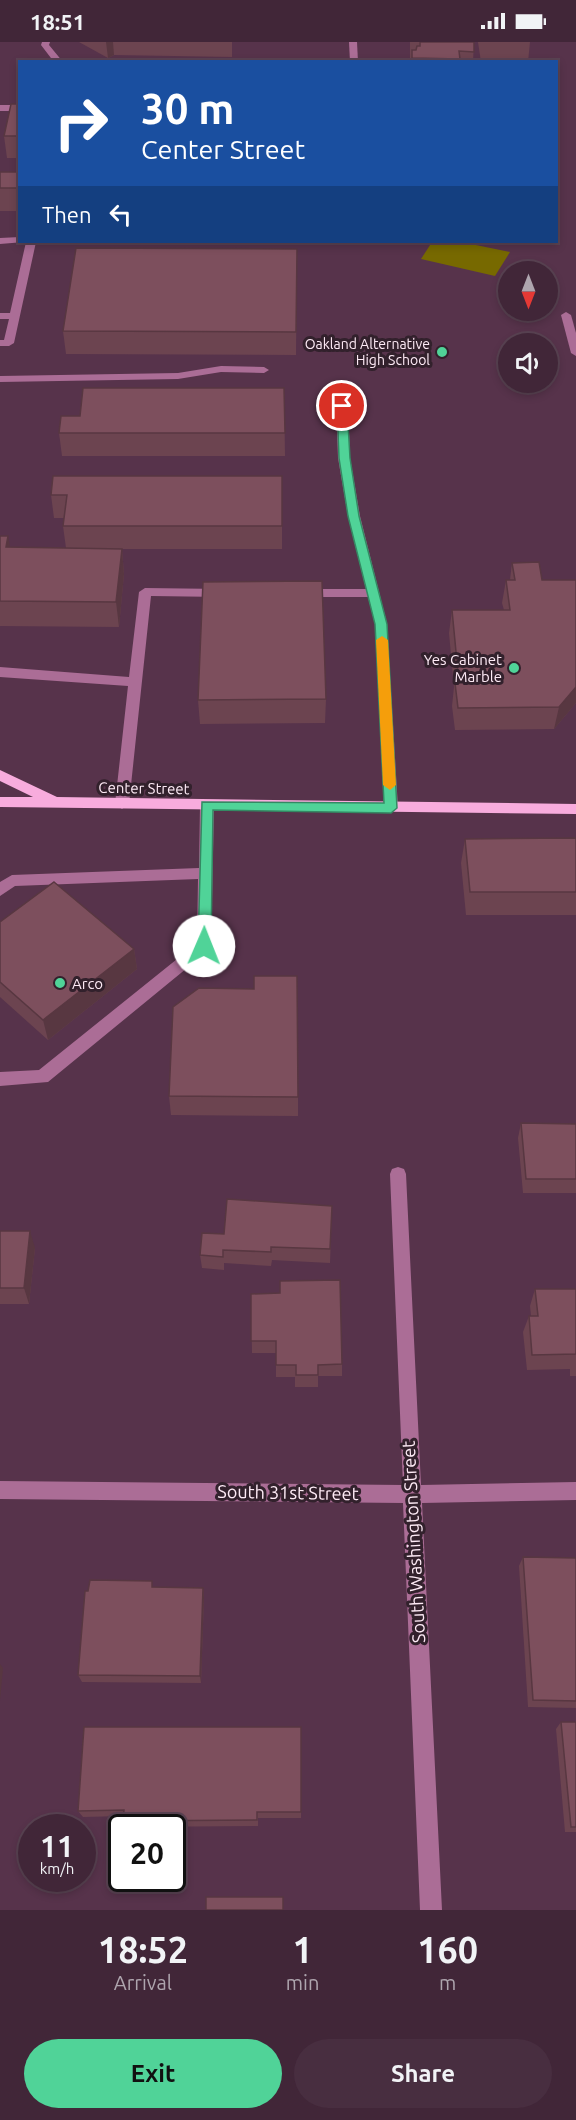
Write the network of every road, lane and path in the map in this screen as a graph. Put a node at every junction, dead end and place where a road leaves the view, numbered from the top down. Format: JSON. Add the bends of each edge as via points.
{"nodes":[{"id":1,"x":46,"y":42,"type":"edge"},
{"id":2,"x":353,"y":42,"type":"edge"},
{"id":3,"x":57,"y":60,"type":"edge"},
{"id":4,"x":354,"y":60,"type":"edge"},
{"id":5,"x":0,"y":108,"type":"edge"},
{"id":6,"x":18,"y":108,"type":"edge"},
{"id":7,"x":18,"y":240,"type":"edge"},
{"id":8,"x":0,"y":241,"type":"edge"},
{"id":9,"x":31,"y":243,"type":"edge"},
{"id":10,"x":566,"y":315,"type":"dead end"},
{"id":11,"x":0,"y":316,"type":"edge"},
{"id":12,"x":15,"y":316,"type":"junction"},
{"id":13,"x":0,"y":343,"type":"edge"},
{"id":14,"x":576,"y":352,"type":"edge"},
{"id":15,"x":264,"y":370,"type":"dead end"},
{"id":16,"x":0,"y":379,"type":"edge"},
{"id":17,"x":342,"y":406,"type":"dead end"},
{"id":18,"x":241,"y":593,"type":"edge"},
{"id":19,"x":289,"y":593,"type":"edge"},
{"id":20,"x":373,"y":593,"type":"junction"},
{"id":21,"x":0,"y":672,"type":"edge"},
{"id":22,"x":135,"y":682,"type":"junction"},
{"id":23,"x":0,"y":775,"type":"edge"},
{"id":24,"x":0,"y":802,"type":"edge"},
{"id":25,"x":56,"y":803,"type":"junction"},
{"id":26,"x":122,"y":804,"type":"junction"},
{"id":27,"x":207,"y":806,"type":"junction"},
{"id":28,"x":391,"y":808,"type":"junction"},
{"id":29,"x":576,"y":808,"type":"edge"},
{"id":30,"x":206,"y":873,"type":"junction"},
{"id":31,"x":0,"y":890,"type":"edge"},
{"id":32,"x":0,"y":1079,"type":"edge"},
{"id":33,"x":398,"y":1174,"type":"dead end"},
{"id":34,"x":0,"y":1490,"type":"edge"},
{"id":35,"x":576,"y":1491,"type":"edge"},
{"id":36,"x":410,"y":1494,"type":"junction"},
{"id":37,"x":431,"y":1910,"type":"edge"}],
"edges":[{"from":1,"to":3,"type":"street"},
{"from":2,"to":4,"type":"street"},
{"from":5,"to":6,"type":"street"},
{"from":7,"to":8,"type":"street"},
{"from":9,"to":12,"type":"street"},
{"from":10,"to":14,"type":"street"},
{"from":11,"to":12,"type":"street"},
{"from":12,"to":13,"type":"street","via":[[9,343]]},
{"from":15,"to":16,"type":"street","via":[[221,369],[178,376]]},
{"from":17,"to":20,"type":"street","via":[[344,458]]},
{"from":18,"to":22,"type":"street","via":[[145,592]]},
{"from":19,"to":20,"type":"street"},
{"from":20,"to":28,"type":"street","via":[[381,624]]},
{"from":21,"to":22,"type":"street"},
{"from":22,"to":26,"type":"street"},
{"from":23,"to":25,"type":"main road"},
{"from":24,"to":25,"type":"main road","name":"Center Street"},
{"from":25,"to":26,"type":"main road","name":"Center Street"},
{"from":26,"to":27,"type":"main road","name":"Center Street"},
{"from":27,"to":28,"type":"main road","name":"Center Street"},
{"from":27,"to":30,"type":"street"},
{"from":28,"to":29,"type":"main road","name":"Center Street"},
{"from":30,"to":31,"type":"street","via":[[12,881]]},
{"from":30,"to":32,"type":"street","via":[[204,946],[42,1077]]},
{"from":33,"to":36,"type":"street","name":"South Washington Street"},
{"from":34,"to":36,"type":"street","name":"South 31st Street"},
{"from":35,"to":36,"type":"street","name":"South 31st Street"},
{"from":36,"to":37,"type":"street","name":"South Washington Street"}]}
